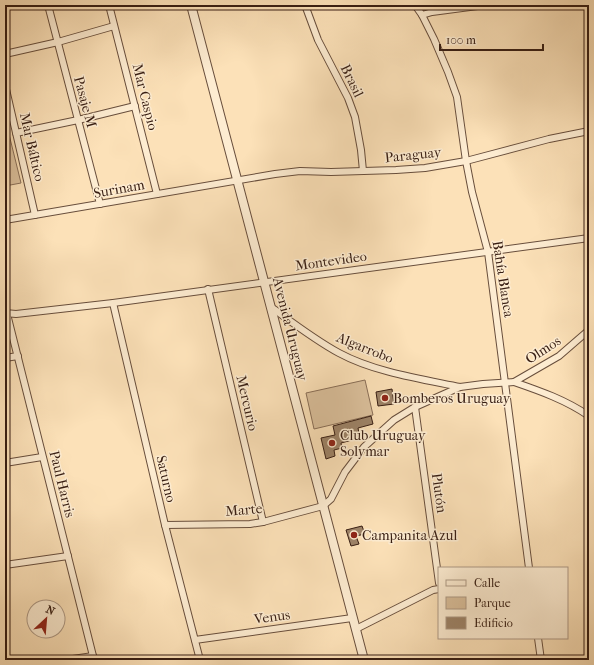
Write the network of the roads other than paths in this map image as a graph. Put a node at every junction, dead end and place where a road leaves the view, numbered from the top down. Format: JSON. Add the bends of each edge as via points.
{"nodes":[{"id":1,"x":48,"y":5,"type":"edge"},
{"id":2,"x":109,"y":5,"type":"edge"},
{"id":3,"x":191,"y":5,"type":"edge"},
{"id":4,"x":305,"y":5,"type":"edge"},
{"id":5,"x":415,"y":5,"type":"edge"},
{"id":6,"x":484,"y":5,"type":"edge"},
{"id":7,"x":588,"y":5,"type":"edge"},
{"id":8,"x":589,"y":14,"type":"edge"},
{"id":9,"x":422,"y":15,"type":"junction"},
{"id":10,"x":114,"y":26,"type":"junction"},
{"id":11,"x":58,"y":42,"type":"junction"},
{"id":12,"x":5,"y":54,"type":"edge"},
{"id":13,"x":5,"y":85,"type":"edge"},
{"id":14,"x":135,"y":106,"type":"junction"},
{"id":15,"x":78,"y":120,"type":"junction"},
{"id":16,"x":589,"y":131,"type":"edge"},
{"id":17,"x":16,"y":133,"type":"junction"},
{"id":18,"x":466,"y":161,"type":"junction"},
{"id":19,"x":363,"y":171,"type":"junction"},
{"id":20,"x":237,"y":181,"type":"junction"},
{"id":21,"x":157,"y":194,"type":"junction"},
{"id":22,"x":100,"y":204,"type":"junction"},
{"id":23,"x":35,"y":215,"type":"junction"},
{"id":24,"x":5,"y":220,"type":"edge"},
{"id":25,"x":589,"y":238,"type":"edge"},
{"id":26,"x":488,"y":252,"type":"junction"},
{"id":27,"x":265,"y":282,"type":"junction"},
{"id":28,"x":208,"y":290,"type":"junction"},
{"id":29,"x":113,"y":303,"type":"junction"},
{"id":30,"x":271,"y":307,"type":"junction"},
{"id":31,"x":6,"y":313,"type":"edge"},
{"id":32,"x":589,"y":330,"type":"edge"},
{"id":33,"x":18,"y":356,"type":"junction"},
{"id":34,"x":5,"y":358,"type":"edge"},
{"id":35,"x":506,"y":382,"type":"junction"},
{"id":36,"x":514,"y":382,"type":"junction"},
{"id":37,"x":460,"y":387,"type":"junction"},
{"id":38,"x":415,"y":407,"type":"junction"},
{"id":39,"x":589,"y":416,"type":"edge"},
{"id":40,"x":42,"y":457,"type":"junction"},
{"id":41,"x":5,"y":463,"type":"edge"},
{"id":42,"x":323,"y":506,"type":"junction"},
{"id":43,"x":263,"y":522,"type":"junction"},
{"id":44,"x":165,"y":525,"type":"junction"},
{"id":45,"x":68,"y":556,"type":"junction"},
{"id":46,"x":5,"y":565,"type":"edge"},
{"id":47,"x":529,"y":567,"type":"edge"},
{"id":48,"x":438,"y":576,"type":"edge"},
{"id":49,"x":438,"y":589,"type":"edge"},
{"id":50,"x":352,"y":618,"type":"junction"},
{"id":51,"x":356,"y":629,"type":"junction"},
{"id":52,"x":538,"y":639,"type":"edge"},
{"id":53,"x":195,"y":640,"type":"junction"},
{"id":54,"x":93,"y":658,"type":"edge"},
{"id":55,"x":66,"y":660,"type":"edge"},
{"id":56,"x":200,"y":660,"type":"edge"},
{"id":57,"x":364,"y":660,"type":"edge"},
{"id":58,"x":541,"y":660,"type":"edge"}],
"edges":[{"from":1,"to":11,"type":"street","name":"Pasaje M"},
{"from":2,"to":10,"type":"street","name":"Mar Caspio"},
{"from":3,"to":20,"type":"street","name":"Avenida Uruguay"},
{"from":4,"to":19,"type":"street","name":"Brasil","via":[[318,40],[355,117]]},
{"from":5,"to":9,"type":"street","name":"Bahía Blanca"},
{"from":6,"to":9,"type":"street"},
{"from":7,"to":8,"type":"street"},
{"from":9,"to":18,"type":"street","name":"Bahía Blanca","via":[[457,97]]},
{"from":10,"to":11,"type":"street"},
{"from":10,"to":14,"type":"street","name":"Mar Caspio"},
{"from":11,"to":12,"type":"street"},
{"from":11,"to":15,"type":"street","name":"Pasaje M"},
{"from":13,"to":17,"type":"street","name":"Mar Báltico"},
{"from":14,"to":15,"type":"street"},
{"from":14,"to":21,"type":"street","name":"Mar Caspio"},
{"from":15,"to":17,"type":"street"},
{"from":15,"to":22,"type":"street","name":"Pasaje M"},
{"from":16,"to":18,"type":"street","name":"Paraguay"},
{"from":17,"to":23,"type":"street","name":"Mar Báltico"},
{"from":18,"to":19,"type":"street","name":"Paraguay","via":[[425,168]]},
{"from":18,"to":26,"type":"street","name":"Bahía Blanca"},
{"from":19,"to":20,"type":"street","name":"Paraguay","via":[[300,171]]},
{"from":20,"to":21,"type":"street","name":"Surinam"},
{"from":20,"to":27,"type":"street","name":"Avenida Uruguay"},
{"from":21,"to":22,"type":"street","name":"Surinam"},
{"from":22,"to":23,"type":"street","name":"Surinam"},
{"from":23,"to":24,"type":"street","name":"Surinam"},
{"from":25,"to":26,"type":"street","name":"Montevideo"},
{"from":26,"to":27,"type":"street","name":"Montevideo"},
{"from":26,"to":35,"type":"street","name":"Bahía Blanca"},
{"from":27,"to":28,"type":"street","name":"Montevideo"},
{"from":27,"to":30,"type":"street","name":"Avenida Uruguay"},
{"from":28,"to":29,"type":"street","name":"Montevideo"},
{"from":28,"to":43,"type":"street","name":"Mercurio"},
{"from":29,"to":31,"type":"street","name":"Montevideo"},
{"from":29,"to":44,"type":"street","name":"Saturno"},
{"from":30,"to":37,"type":"street","name":"Algarrobo","via":[[340,354],[394,373]]},
{"from":30,"to":42,"type":"street","name":"Avenida Uruguay"},
{"from":31,"to":33,"type":"street","name":"Paul Harris"},
{"from":32,"to":36,"type":"street","name":"Olmos","via":[[559,356]]},
{"from":33,"to":34,"type":"street"},
{"from":33,"to":40,"type":"street","name":"Paul Harris"},
{"from":35,"to":36,"type":"street"},
{"from":35,"to":37,"type":"street"},
{"from":35,"to":47,"type":"street","name":"Bahía Blanca"},
{"from":36,"to":39,"type":"street","via":[[558,398]]},
{"from":37,"to":38,"type":"street"},
{"from":38,"to":42,"type":"street","via":[[394,420],[364,447],[345,472],[331,499]]},
{"from":38,"to":48,"type":"street","name":"Plutón"},
{"from":40,"to":41,"type":"street"},
{"from":40,"to":45,"type":"street","name":"Paul Harris"},
{"from":42,"to":43,"type":"street","name":"Marte"},
{"from":42,"to":50,"type":"street","name":"Avenida Uruguay"},
{"from":43,"to":44,"type":"street","name":"Marte"},
{"from":44,"to":53,"type":"street","name":"Saturno"},
{"from":45,"to":46,"type":"street"},
{"from":45,"to":54,"type":"street","name":"Paul Harris"},
{"from":49,"to":51,"type":"street"},
{"from":50,"to":51,"type":"street","name":"Avenida Uruguay"},
{"from":50,"to":53,"type":"street","name":"Venus"},
{"from":51,"to":57,"type":"street","name":"Avenida Uruguay"},
{"from":52,"to":58,"type":"street"},
{"from":53,"to":56,"type":"street","name":"Saturno"},
{"from":54,"to":55,"type":"street"}]}
